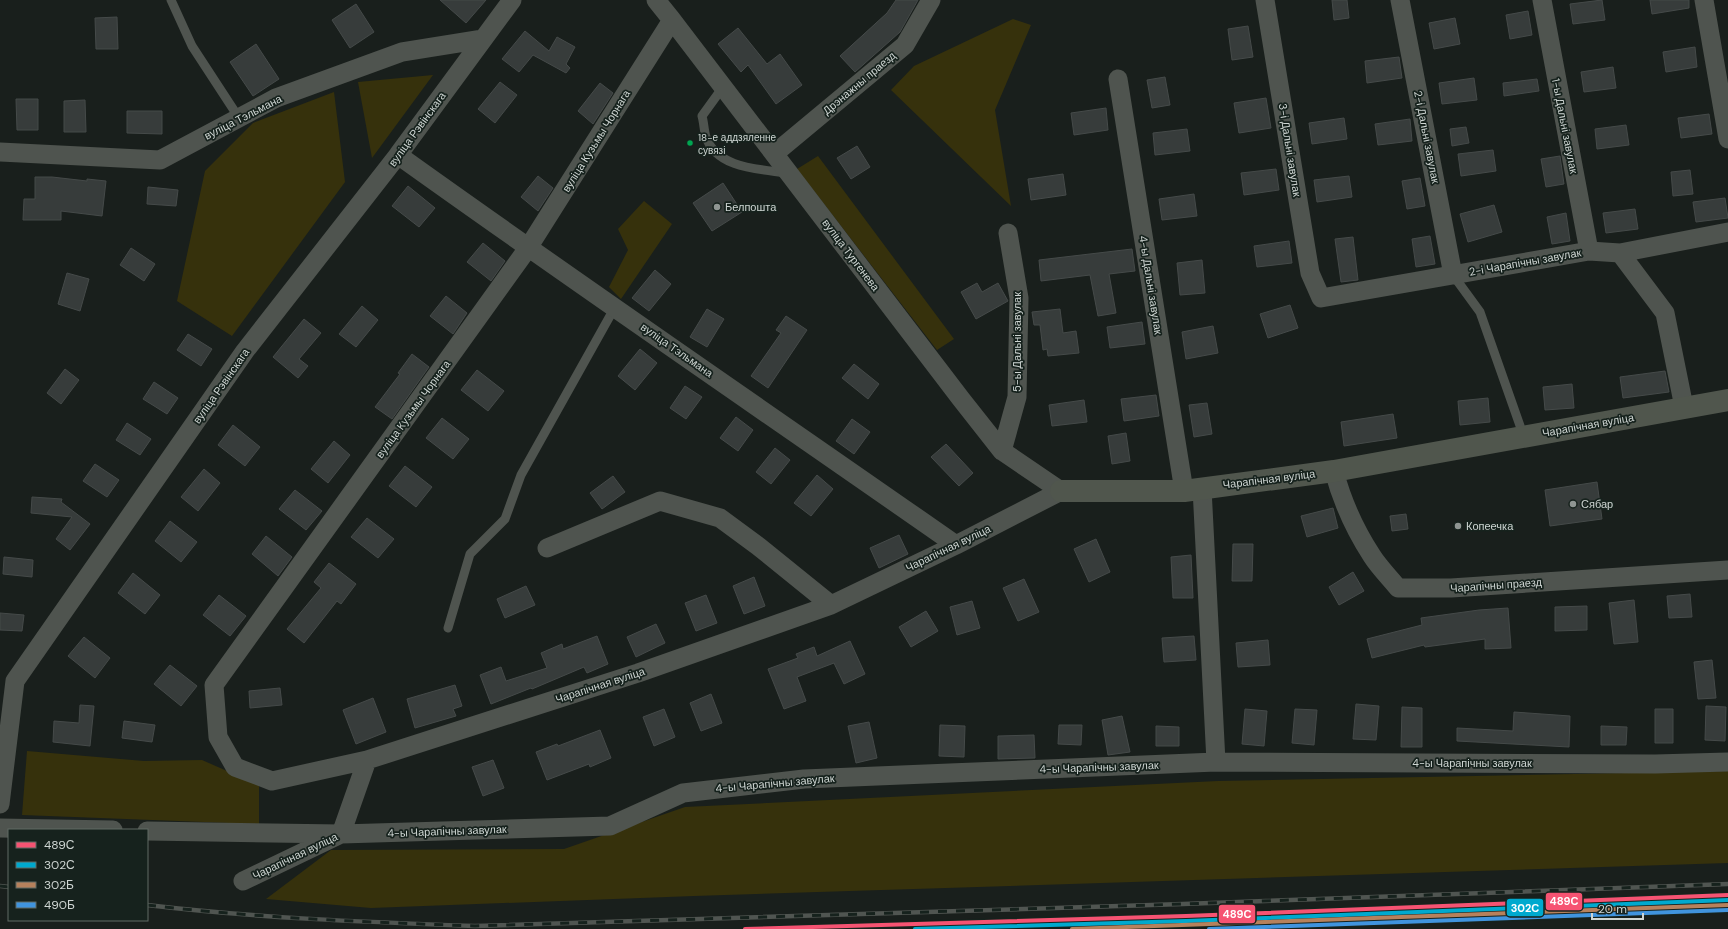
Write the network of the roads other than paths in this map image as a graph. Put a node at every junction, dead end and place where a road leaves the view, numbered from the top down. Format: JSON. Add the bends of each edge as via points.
{"nodes":[{"id":1,"x":170,"y":0,"type":"edge"},
{"id":2,"x":512,"y":0,"type":"edge"},
{"id":3,"x":655,"y":0,"type":"edge"},
{"id":4,"x":931,"y":0,"type":"edge"},
{"id":5,"x":1265,"y":0,"type":"edge"},
{"id":6,"x":1400,"y":0,"type":"edge"},
{"id":7,"x":1542,"y":0,"type":"edge"},
{"id":8,"x":1704,"y":0,"type":"edge"},
{"id":9,"x":672,"y":20,"type":"junction"},
{"id":10,"x":483,"y":39,"type":"junction"},
{"id":11,"x":1118,"y":79,"type":"dead end"},
{"id":12,"x":723,"y":87,"type":"junction"},
{"id":13,"x":239,"y":118,"type":"junction"},
{"id":14,"x":1728,"y":139,"type":"edge"},
{"id":15,"x":0,"y":152,"type":"edge"},
{"id":16,"x":774,"y":154,"type":"junction"},
{"id":17,"x":398,"y":155,"type":"junction"},
{"id":18,"x":788,"y":173,"type":"junction"},
{"id":19,"x":1728,"y":232,"type":"edge"},
{"id":20,"x":1008,"y":233,"type":"dead end"},
{"id":21,"x":528,"y":248,"type":"junction"},
{"id":22,"x":1589,"y":251,"type":"junction"},
{"id":23,"x":1620,"y":253,"type":"junction"},
{"id":24,"x":1453,"y":275,"type":"junction"},
{"id":25,"x":1321,"y":298,"type":"joint"},
{"id":26,"x":615,"y":307,"type":"junction"},
{"id":27,"x":1728,"y":400,"type":"edge"},
{"id":28,"x":1684,"y":407,"type":"junction"},
{"id":29,"x":1524,"y":436,"type":"junction"},
{"id":30,"x":1002,"y":451,"type":"junction"},
{"id":31,"x":1334,"y":471,"type":"junction"},
{"id":32,"x":1193,"y":489,"type":"junction"},
{"id":33,"x":1061,"y":491,"type":"junction"},
{"id":34,"x":956,"y":545,"type":"junction"},
{"id":35,"x":547,"y":548,"type":"dead end"},
{"id":36,"x":1728,"y":570,"type":"edge"},
{"id":37,"x":831,"y":605,"type":"junction"},
{"id":38,"x":448,"y":628,"type":"dead end"},
{"id":39,"x":368,"y":760,"type":"junction"},
{"id":40,"x":1216,"y":762,"type":"junction"},
{"id":41,"x":1728,"y":762,"type":"edge"},
{"id":42,"x":272,"y":781,"type":"joint"},
{"id":43,"x":0,"y":804,"type":"edge"},
{"id":44,"x":0,"y":828,"type":"edge"},
{"id":45,"x":56,"y":829,"type":"edge"},
{"id":46,"x":148,"y":831,"type":"edge"},
{"id":47,"x":341,"y":834,"type":"junction"},
{"id":48,"x":243,"y":881,"type":"dead end"}],
"edges":[{"from":1,"to":13,"type":"lane","via":[[192,46]]},
{"from":2,"to":10,"type":"street","name":"вуліца Рэвінскага"},
{"from":3,"to":9,"type":"street","name":"вуліца Тургенева"},
{"from":4,"to":16,"type":"street","name":"Дрэнажны праезд","via":[[905,45]]},
{"from":5,"to":25,"type":"street","name":"3-і Дальні завулак","via":[[1310,273]]},
{"from":6,"to":24,"type":"street","name":"2-і Дальні завулак"},
{"from":7,"to":22,"type":"street","name":"1-ы Дальні завулак"},
{"from":8,"to":14,"type":"street"},
{"from":9,"to":12,"type":"street","name":"вуліца Тургенева"},
{"from":9,"to":21,"type":"street","name":"вуліца Кузьмы Чорнага"},
{"from":10,"to":13,"type":"street","name":"вуліца Тэльмана","via":[[402,52],[276,98]]},
{"from":10,"to":17,"type":"street","name":"вуліца Рэвінскага"},
{"from":11,"to":32,"type":"street","name":"4-ы Дальні завулак"},
{"from":12,"to":16,"type":"street","name":"вуліца Тургенева"},
{"from":12,"to":18,"type":"lane","via":[[702,116],[706,138],[718,155],[733,163]]},
{"from":13,"to":15,"type":"street","name":"вуліца Тэльмана","via":[[160,160]]},
{"from":16,"to":18,"type":"street","name":"вуліца Тургенева"},
{"from":17,"to":21,"type":"street","name":"вуліца Тэльмана"},
{"from":17,"to":43,"type":"street","name":"вуліца Рэвінскага","via":[[246,351],[15,681]]},
{"from":18,"to":30,"type":"street","name":"вуліца Тургенева"},
{"from":19,"to":23,"type":"street","name":"2-і Чарапічны завулак"},
{"from":20,"to":30,"type":"street","name":"5-ы Дальні завулак","via":[[1019,298],[1016,397]]},
{"from":21,"to":26,"type":"street","name":"вуліца Тэльмана"},
{"from":21,"to":42,"type":"street","name":"вуліца Кузьмы Чорнага","via":[[214,685],[218,737],[235,767]]},
{"from":22,"to":23,"type":"street","name":"2-і Чарапічны завулак"},
{"from":22,"to":24,"type":"street","name":"2-і Чарапічны завулак"},
{"from":23,"to":28,"type":"street","via":[[1665,313]]},
{"from":24,"to":25,"type":"street","name":"2-і Чарапічны завулак"},
{"from":24,"to":29,"type":"lane","via":[[1480,312]]},
{"from":26,"to":34,"type":"street","name":"вуліца Тэльмана"},
{"from":26,"to":38,"type":"lane","via":[[521,474],[505,520],[470,554]]},
{"from":27,"to":28,"type":"street","name":"Чарапічная вуліца"},
{"from":28,"to":29,"type":"street","name":"Чарапічная вуліца"},
{"from":29,"to":31,"type":"street","name":"Чарапічная вуліца"},
{"from":30,"to":33,"type":"street","name":"вуліца Тургенева"},
{"from":31,"to":32,"type":"street","name":"Чарапічная вуліца"},
{"from":31,"to":36,"type":"street","name":"Чарапічны праезд","via":[[1341,497],[1358,530],[1373,557],[1398,588],[1451,588]]},
{"from":32,"to":33,"type":"street","name":"Чарапічная вуліца"},
{"from":32,"to":40,"type":"street"},
{"from":33,"to":34,"type":"street","name":"Чарапічная вуліца"},
{"from":34,"to":37,"type":"street","name":"Чарапічная вуліца"},
{"from":35,"to":37,"type":"street","via":[[660,501],[720,518]]},
{"from":37,"to":39,"type":"street","name":"Чарапічная вуліца","via":[[638,673]]},
{"from":39,"to":42,"type":"street","name":"Чарапічная вуліца"},
{"from":39,"to":47,"type":"street","name":"Чарапічная вуліца"},
{"from":40,"to":41,"type":"street","name":"4-ы Чарапічны завулак"},
{"from":40,"to":47,"type":"street","name":"4-ы Чарапічны завулак","via":[[804,778],[683,793],[610,826]]},
{"from":44,"to":45,"type":"street"},
{"from":46,"to":47,"type":"street","name":"4-ы Чарапічны завулак"},
{"from":47,"to":48,"type":"street","name":"Чарапічная вуліца"}]}
